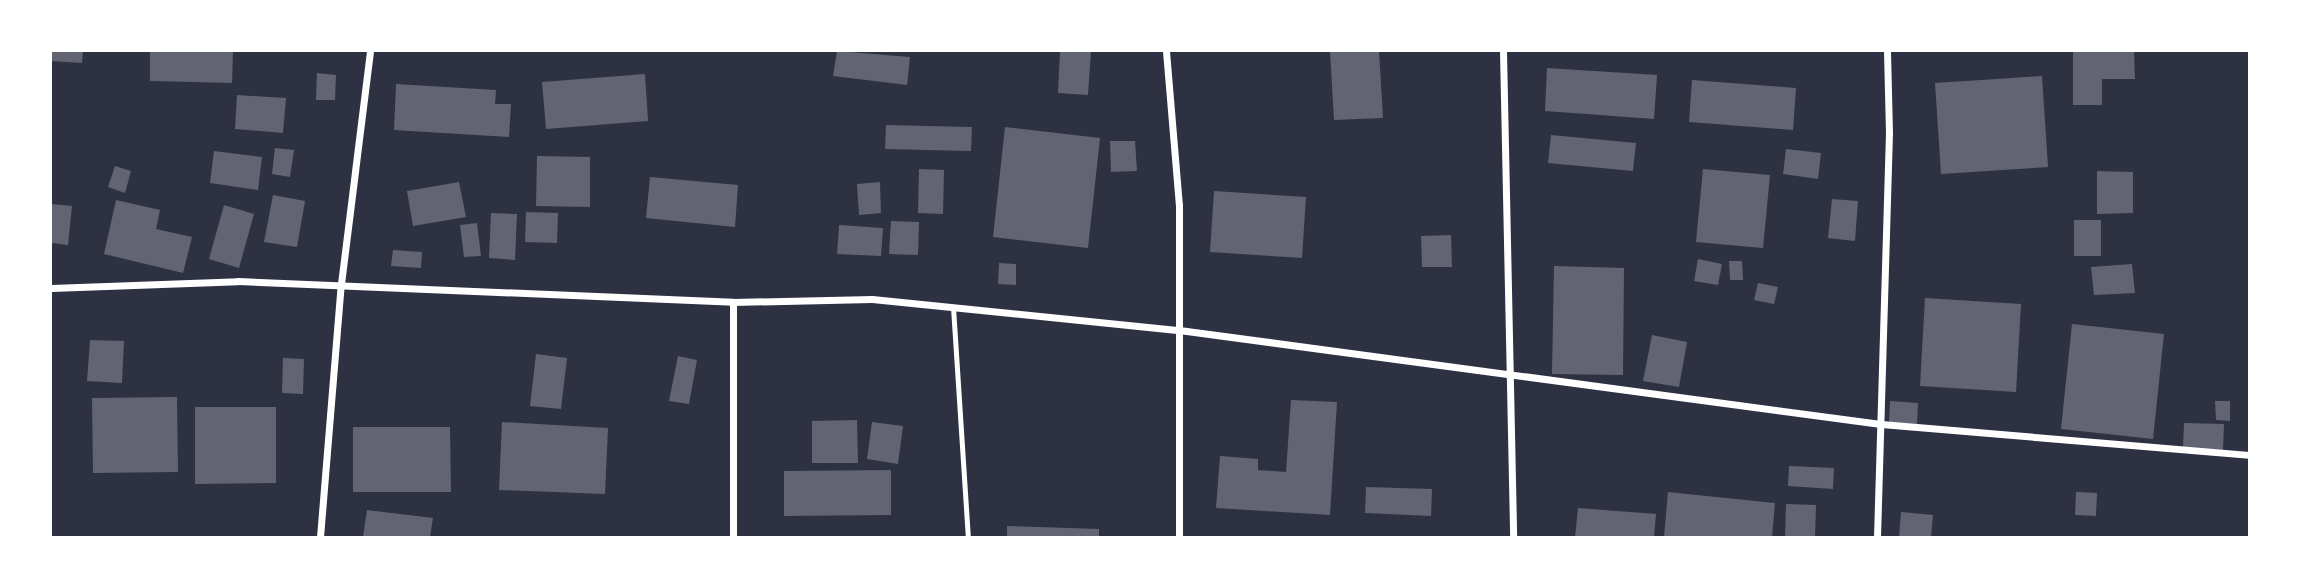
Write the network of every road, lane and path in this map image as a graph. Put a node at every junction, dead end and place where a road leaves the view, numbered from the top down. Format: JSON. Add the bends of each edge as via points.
{"nodes":[{"id":1,"x":369,"y":51,"type":"edge"},
{"id":2,"x":1166,"y":51,"type":"edge"},
{"id":3,"x":1503,"y":51,"type":"edge"},
{"id":4,"x":1887,"y":51,"type":"edge"},
{"id":5,"x":341,"y":284,"type":"junction"},
{"id":6,"x":51,"y":288,"type":"edge"},
{"id":7,"x":733,"y":302,"type":"junction"},
{"id":8,"x":953,"y":307,"type":"junction"},
{"id":9,"x":1179,"y":330,"type":"junction"},
{"id":10,"x":1509,"y":375,"type":"junction"},
{"id":11,"x":1881,"y":424,"type":"junction"},
{"id":12,"x":2249,"y":455,"type":"edge"},
{"id":13,"x":320,"y":537,"type":"edge"},
{"id":14,"x":733,"y":537,"type":"edge"},
{"id":15,"x":968,"y":537,"type":"edge"},
{"id":16,"x":1179,"y":537,"type":"edge"},
{"id":17,"x":1513,"y":537,"type":"edge"},
{"id":18,"x":1877,"y":537,"type":"edge"}],
"edges":[{"from":1,"to":5,"type":"street"},
{"from":2,"to":9,"type":"street","via":[[1179,205]]},
{"from":3,"to":10,"type":"street"},
{"from":4,"to":11,"type":"street"},
{"from":5,"to":6,"type":"street","via":[[238,281]]},
{"from":5,"to":7,"type":"street"},
{"from":5,"to":13,"type":"street"},
{"from":7,"to":8,"type":"street","via":[[872,299]]},
{"from":7,"to":14,"type":"street"},
{"from":8,"to":9,"type":"street"},
{"from":8,"to":15,"type":"lane"},
{"from":9,"to":10,"type":"street"},
{"from":9,"to":16,"type":"street"},
{"from":10,"to":11,"type":"street"},
{"from":10,"to":17,"type":"street"},
{"from":11,"to":12,"type":"street"},
{"from":11,"to":18,"type":"street"}]}
